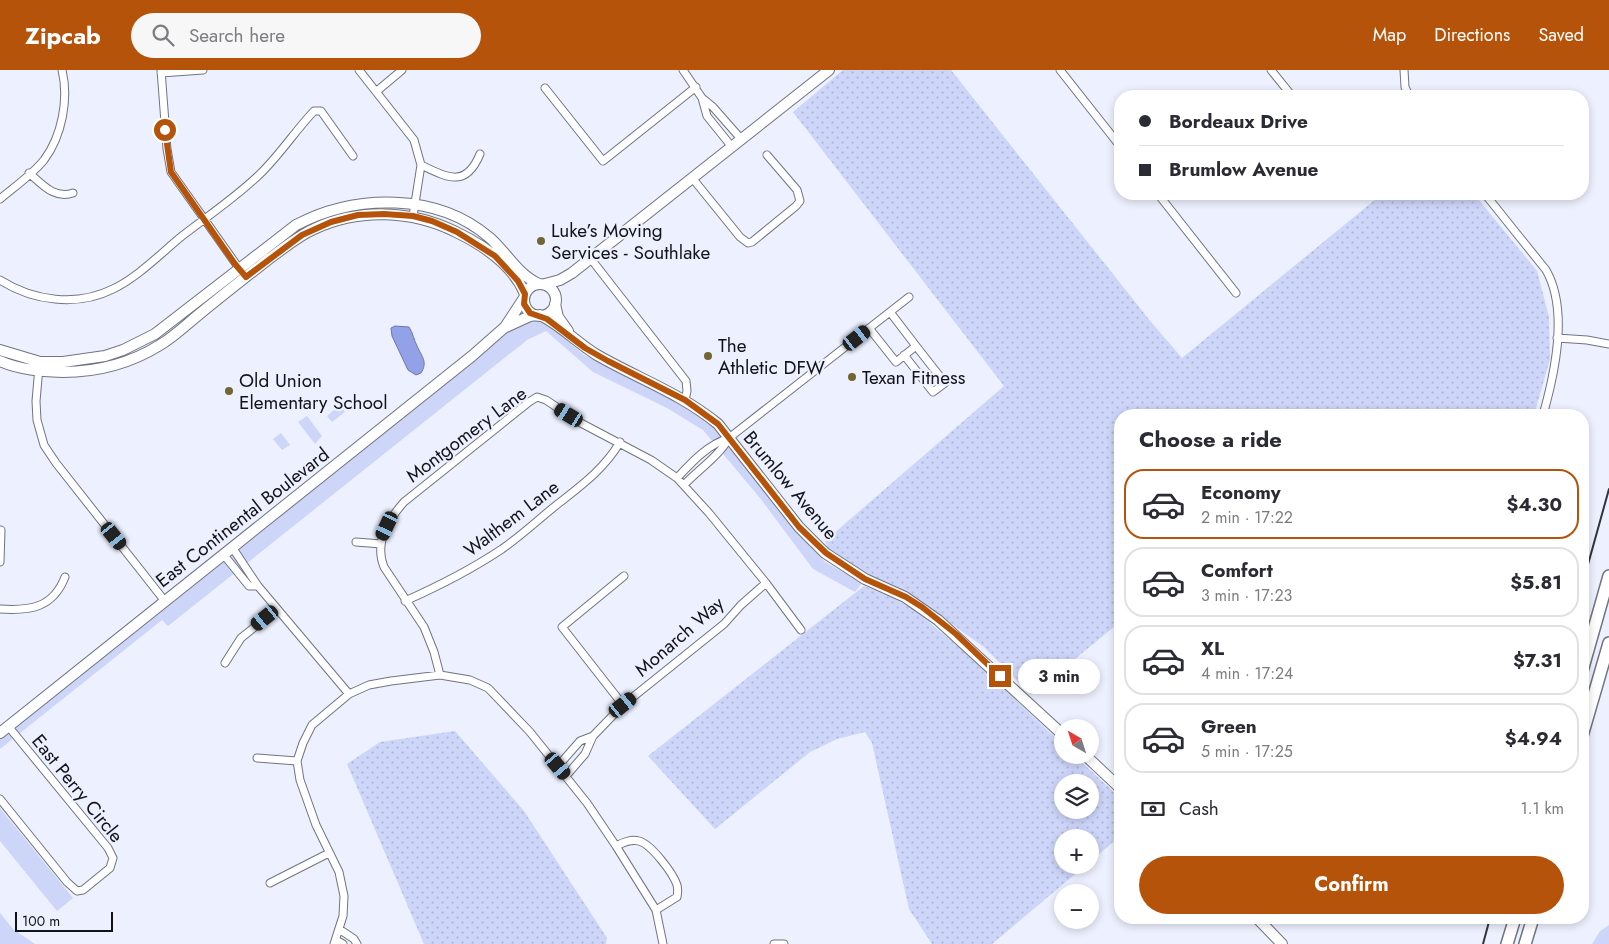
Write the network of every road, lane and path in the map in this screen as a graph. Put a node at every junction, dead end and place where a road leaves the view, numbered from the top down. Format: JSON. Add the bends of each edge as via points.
{"nodes":[{"id":1,"x":62,"y":70,"type":"edge"},
{"id":2,"x":203,"y":70,"type":"edge"},
{"id":3,"x":359,"y":70,"type":"edge"},
{"id":4,"x":402,"y":70,"type":"edge"},
{"id":5,"x":683,"y":70,"type":"edge"},
{"id":6,"x":829,"y":70,"type":"edge"},
{"id":7,"x":1060,"y":70,"type":"edge"},
{"id":8,"x":1271,"y":70,"type":"edge"},
{"id":9,"x":1404,"y":70,"type":"edge"},
{"id":10,"x":161,"y":72,"type":"edge"},
{"id":11,"x":696,"y":87,"type":"junction"},
{"id":12,"x":545,"y":88,"type":"dead end"},
{"id":13,"x":1287,"y":90,"type":"edge"},
{"id":14,"x":1406,"y":90,"type":"edge"},
{"id":15,"x":376,"y":91,"type":"junction"},
{"id":16,"x":702,"y":98,"type":"junction"},
{"id":17,"x":1114,"y":138,"type":"edge"},
{"id":18,"x":742,"y":140,"type":"junction"},
{"id":19,"x":732,"y":147,"type":"junction"},
{"id":20,"x":480,"y":154,"type":"dead end"},
{"id":21,"x":767,"y":155,"type":"dead end"},
{"id":22,"x":354,"y":156,"type":"dead end"},
{"id":23,"x":421,"y":165,"type":"junction"},
{"id":24,"x":29,"y":173,"type":"junction"},
{"id":25,"x":693,"y":179,"type":"junction"},
{"id":26,"x":73,"y":193,"type":"dead end"},
{"id":27,"x":0,"y":199,"type":"edge"},
{"id":28,"x":1163,"y":200,"type":"edge"},
{"id":29,"x":1490,"y":200,"type":"edge"},
{"id":30,"x":416,"y":205,"type":"junction"},
{"id":31,"x":413,"y":216,"type":"junction"},
{"id":32,"x":203,"y":220,"type":"junction"},
{"id":33,"x":591,"y":259,"type":"junction"},
{"id":34,"x":239,"y":268,"type":"junction"},
{"id":35,"x":572,"y":273,"type":"junction"},
{"id":36,"x":246,"y":277,"type":"junction"},
{"id":37,"x":0,"y":280,"type":"edge"},
{"id":38,"x":542,"y":284,"type":"junction"},
{"id":39,"x":1236,"y":293,"type":"dead end"},
{"id":40,"x":524,"y":296,"type":"junction"},
{"id":41,"x":909,"y":297,"type":"dead end"},
{"id":42,"x":555,"y":302,"type":"junction"},
{"id":43,"x":890,"y":312,"type":"junction"},
{"id":44,"x":538,"y":315,"type":"junction"},
{"id":45,"x":505,"y":327,"type":"junction"},
{"id":46,"x":869,"y":328,"type":"junction"},
{"id":47,"x":571,"y":336,"type":"junction"},
{"id":48,"x":1557,"y":338,"type":"junction"},
{"id":49,"x":1609,"y":344,"type":"edge"},
{"id":50,"x":916,"y":346,"type":"junction"},
{"id":51,"x":0,"y":350,"type":"edge"},
{"id":52,"x":904,"y":356,"type":"junction"},
{"id":53,"x":0,"y":361,"type":"edge"},
{"id":54,"x":39,"y":366,"type":"junction"},
{"id":55,"x":685,"y":400,"type":"junction"},
{"id":56,"x":1545,"y":409,"type":"edge"},
{"id":57,"x":729,"y":438,"type":"junction"},
{"id":58,"x":620,"y":442,"type":"junction"},
{"id":59,"x":677,"y":478,"type":"junction"},
{"id":60,"x":684,"y":485,"type":"junction"},
{"id":61,"x":1,"y":530,"type":"edge"},
{"id":62,"x":356,"y":542,"type":"dead end"},
{"id":63,"x":381,"y":544,"type":"junction"},
{"id":64,"x":232,"y":547,"type":"junction"},
{"id":65,"x":224,"y":554,"type":"junction"},
{"id":66,"x":0,"y":562,"type":"edge"},
{"id":67,"x":624,"y":576,"type":"dead end"},
{"id":68,"x":1609,"y":576,"type":"edge"},
{"id":69,"x":65,"y":578,"type":"dead end"},
{"id":70,"x":766,"y":583,"type":"junction"},
{"id":71,"x":258,"y":586,"type":"junction"},
{"id":72,"x":164,"y":600,"type":"junction"},
{"id":73,"x":406,"y":601,"type":"junction"},
{"id":74,"x":0,"y":609,"type":"edge"},
{"id":75,"x":277,"y":609,"type":"junction"},
{"id":76,"x":801,"y":630,"type":"dead end"},
{"id":77,"x":1609,"y":643,"type":"edge"},
{"id":78,"x":1589,"y":646,"type":"edge"},
{"id":79,"x":225,"y":663,"type":"dead end"},
{"id":80,"x":440,"y":676,"type":"junction"},
{"id":81,"x":349,"y":694,"type":"junction"},
{"id":82,"x":623,"y":705,"type":"junction"},
{"id":83,"x":1589,"y":712,"type":"edge"},
{"id":84,"x":1054,"y":727,"type":"edge"},
{"id":85,"x":4,"y":729,"type":"edge"},
{"id":86,"x":593,"y":736,"type":"junction"},
{"id":87,"x":257,"y":758,"type":"dead end"},
{"id":88,"x":297,"y":761,"type":"junction"},
{"id":89,"x":1095,"y":764,"type":"edge"},
{"id":90,"x":558,"y":766,"type":"junction"},
{"id":91,"x":566,"y":776,"type":"junction"},
{"id":92,"x":1114,"y":782,"type":"edge"},
{"id":93,"x":0,"y":799,"type":"edge"},
{"id":94,"x":616,"y":846,"type":"junction"},
{"id":95,"x":330,"y":853,"type":"junction"},
{"id":96,"x":270,"y":883,"type":"dead end"},
{"id":97,"x":656,"y":910,"type":"junction"},
{"id":98,"x":1263,"y":924,"type":"edge"},
{"id":99,"x":1513,"y":924,"type":"edge"},
{"id":100,"x":1531,"y":924,"type":"edge"},
{"id":101,"x":339,"y":929,"type":"junction"},
{"id":102,"x":338,"y":943,"type":"edge"},
{"id":103,"x":357,"y":944,"type":"edge"},
{"id":104,"x":663,"y":944,"type":"edge"},
{"id":105,"x":774,"y":944,"type":"edge"},
{"id":106,"x":784,"y":944,"type":"edge"},
{"id":107,"x":1282,"y":944,"type":"edge"},
{"id":108,"x":1508,"y":944,"type":"edge"},
{"id":109,"x":1525,"y":944,"type":"edge"}],
"edges":[{"from":1,"to":24,"type":"street","via":[[64,99],[58,132],[44,160]]},
{"from":2,"to":10,"type":"street"},
{"from":3,"to":15,"type":"street"},
{"from":4,"to":15,"type":"street"},
{"from":5,"to":11,"type":"street"},
{"from":6,"to":18,"type":"main road"},
{"from":7,"to":17,"type":"street"},
{"from":8,"to":13,"type":"street"},
{"from":9,"to":14,"type":"street"},
{"from":10,"to":32,"type":"street","via":[[166,149],[171,172]]},
{"from":11,"to":12,"type":"street","via":[[603,161]]},
{"from":11,"to":16,"type":"street"},
{"from":15,"to":23,"type":"street","via":[[414,140]]},
{"from":16,"to":18,"type":"street"},
{"from":16,"to":19,"type":"street","via":[[708,116]]},
{"from":18,"to":19,"type":"main road"},
{"from":19,"to":25,"type":"main road"},
{"from":20,"to":23,"type":"street","via":[[476,164],[462,177],[447,177]]},
{"from":21,"to":25,"type":"street","via":[[800,198],[796,206],[752,242],[740,237]]},
{"from":22,"to":32,"type":"street","via":[[320,111],[314,111],[262,172]]},
{"from":23,"to":30,"type":"street"},
{"from":24,"to":26,"type":"street","via":[[53,193]]},
{"from":24,"to":27,"type":"street"},
{"from":25,"to":33,"type":"main road"},
{"from":28,"to":39,"type":"street"},
{"from":29,"to":48,"type":"street","via":[[1552,280],[1557,301]]},
{"from":30,"to":31,"type":"street"},
{"from":30,"to":34,"type":"main road","via":[[356,204],[310,217]]},
{"from":30,"to":38,"type":"main road","via":[[450,214],[476,228],[498,246],[527,278]]},
{"from":31,"to":36,"type":"main road","via":[[358,215],[315,228]]},
{"from":31,"to":40,"type":"main road","via":[[443,226],[495,256],[518,281]]},
{"from":32,"to":34,"type":"street"},
{"from":32,"to":37,"type":"street","via":[[129,279],[97,295],[39,298]]},
{"from":33,"to":35,"type":"main road"},
{"from":33,"to":55,"type":"street","via":[[686,381]]},
{"from":34,"to":36,"type":"street"},
{"from":34,"to":54,"type":"main road","via":[[138,344],[84,360]]},
{"from":35,"to":38,"type":"main road"},
{"from":35,"to":42,"type":"main road"},
{"from":36,"to":54,"type":"main road","via":[[161,344],[135,358],[82,371]]},
{"from":38,"to":40,"type":"main road","via":[[531,287]]},
{"from":38,"to":42,"type":"main road","via":[[552,290]]},
{"from":40,"to":44,"type":"main road","via":[[527,309]]},
{"from":40,"to":45,"type":"main road","name":"East Continental Boulevard"},
{"from":41,"to":43,"type":"street"},
{"from":42,"to":44,"type":"main road","via":[[549,312]]},
{"from":42,"to":47,"type":"main road","name":"Brumlow Avenue","via":[[558,317]]},
{"from":43,"to":46,"type":"street"},
{"from":43,"to":50,"type":"street"},
{"from":44,"to":45,"type":"main road","name":"East Continental Boulevard"},
{"from":44,"to":47,"type":"main road","name":"Brumlow Avenue"},
{"from":45,"to":64,"type":"main road","name":"East Continental Boulevard"},
{"from":46,"to":52,"type":"street","via":[[896,362]]},
{"from":46,"to":57,"type":"street"},
{"from":47,"to":55,"type":"main road","name":"Brumlow Avenue","via":[[608,361]]},
{"from":48,"to":49,"type":"street"},
{"from":48,"to":56,"type":"street","via":[[1552,384]]},
{"from":50,"to":52,"type":"street"},
{"from":50,"to":52,"type":"street","via":[[945,383],[933,392]]},
{"from":51,"to":54,"type":"main road"},
{"from":53,"to":54,"type":"main road"},
{"from":54,"to":72,"type":"street","via":[[36,411],[44,445]]},
{"from":55,"to":57,"type":"main road","name":"Brumlow Avenue","via":[[718,424]]},
{"from":57,"to":59,"type":"street","via":[[715,443]]},
{"from":57,"to":60,"type":"street","via":[[720,452]]},
{"from":57,"to":84,"type":"main road","name":"Brumlow Avenue","via":[[799,527],[826,553],[865,579],[906,597],[938,620]]},
{"from":58,"to":59,"type":"street","name":"Montgomery Lane"},
{"from":58,"to":63,"type":"street","name":"Montgomery Lane","via":[[542,398],[533,399],[404,502],[394,513]]},
{"from":58,"to":73,"type":"street","name":"Walthem Lane","via":[[599,471],[504,548],[439,586]]},
{"from":59,"to":60,"type":"street","name":"Montgomery Lane"},
{"from":60,"to":70,"type":"street","name":"Montgomery Lane"},
{"from":61,"to":66,"type":"street"},
{"from":62,"to":63,"type":"street"},
{"from":63,"to":73,"type":"street","name":"Montgomery Lane","via":[[384,567]]},
{"from":64,"to":65,"type":"main road","name":"East Continental Boulevard"},
{"from":64,"to":71,"type":"street"},
{"from":65,"to":71,"type":"street","via":[[249,586]]},
{"from":65,"to":72,"type":"main road","name":"East Continental Boulevard"},
{"from":67,"to":82,"type":"street","via":[[562,627]]},
{"from":68,"to":78,"type":"main road"},
{"from":69,"to":74,"type":"street","via":[[61,589],[42,605],[27,610]]},
{"from":70,"to":76,"type":"street","name":"Montgomery Lane"},
{"from":70,"to":82,"type":"street","name":"Monarch Way","via":[[724,624]]},
{"from":71,"to":75,"type":"street"},
{"from":72,"to":85,"type":"main road","name":"East Continental Boulevard"},
{"from":73,"to":80,"type":"street","name":"Montgomery Lane","via":[[424,627]]},
{"from":75,"to":79,"type":"street","via":[[241,638]]},
{"from":75,"to":81,"type":"street"},
{"from":77,"to":83,"type":"main road"},
{"from":80,"to":81,"type":"street","via":[[391,680]]},
{"from":80,"to":90,"type":"street","via":[[470,680],[488,688]]},
{"from":81,"to":88,"type":"street","via":[[312,725]]},
{"from":82,"to":86,"type":"street","name":"Monarch Way"},
{"from":85,"to":93,"type":"street","name":"East Perry Circle","via":[[112,854],[110,868],[83,890],[77,891]]},
{"from":86,"to":90,"type":"street","name":"Monarch Way","via":[[580,741]]},
{"from":86,"to":91,"type":"street","name":"Monarch Way","via":[[585,754]]},
{"from":87,"to":88,"type":"street"},
{"from":88,"to":95,"type":"street","via":[[304,795]]},
{"from":89,"to":92,"type":"main road"},
{"from":90,"to":91,"type":"street"},
{"from":91,"to":94,"type":"street"},
{"from":94,"to":97,"type":"street"},
{"from":94,"to":97,"type":"street","via":[[631,840],[644,842],[667,867],[676,883],[677,897]]},
{"from":95,"to":96,"type":"street"},
{"from":95,"to":101,"type":"street","via":[[340,872],[344,896],[344,916]]},
{"from":97,"to":104,"type":"street"},
{"from":98,"to":107,"type":"main road"},
{"from":99,"to":108,"type":"main road"},
{"from":100,"to":109,"type":"main road"},
{"from":101,"to":102,"type":"street"},
{"from":101,"to":103,"type":"street"},
{"from":105,"to":106,"type":"street"}]}
